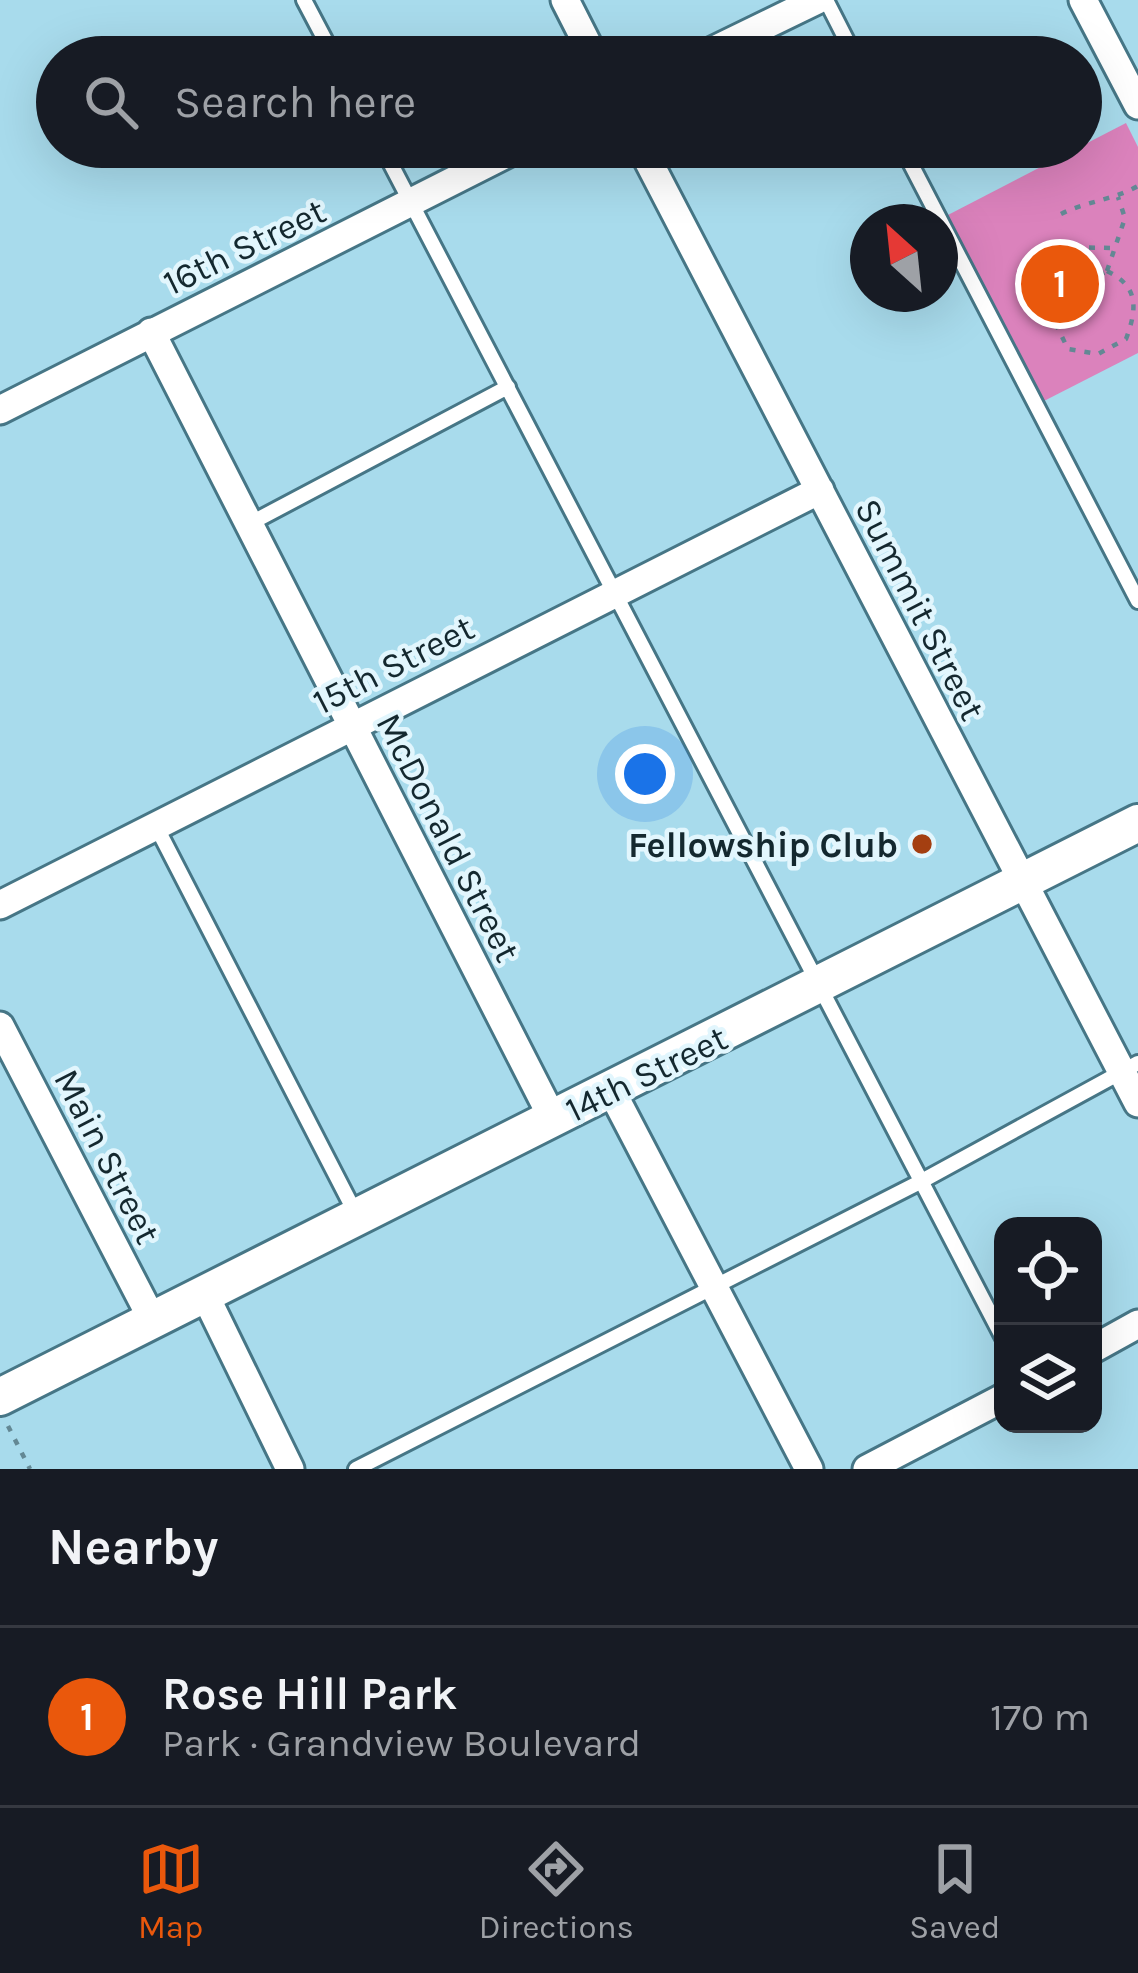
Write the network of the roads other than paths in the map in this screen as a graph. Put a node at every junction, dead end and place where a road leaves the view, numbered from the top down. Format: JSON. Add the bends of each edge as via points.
{"nodes":[{"id":1,"x":304,"y":0,"type":"edge"},
{"id":2,"x":565,"y":0,"type":"edge"},
{"id":3,"x":821,"y":0,"type":"edge"},
{"id":4,"x":1083,"y":0,"type":"edge"},
{"id":5,"x":323,"y":36,"type":"edge"},
{"id":6,"x":583,"y":36,"type":"edge"},
{"id":7,"x":745,"y":36,"type":"edge"},
{"id":8,"x":842,"y":36,"type":"edge"},
{"id":9,"x":1102,"y":36,"type":"edge"},
{"id":10,"x":1102,"y":37,"type":"edge"},
{"id":11,"x":1138,"y":106,"type":"edge"},
{"id":12,"x":393,"y":168,"type":"edge"},
{"id":13,"x":479,"y":168,"type":"edge"},
{"id":14,"x":652,"y":168,"type":"edge"},
{"id":15,"x":913,"y":168,"type":"edge"},
{"id":16,"x":412,"y":202,"type":"junction"},
{"id":17,"x":151,"y":332,"type":"junction"},
{"id":18,"x":508,"y":387,"type":"junction"},
{"id":19,"x":0,"y":410,"type":"edge"},
{"id":20,"x":820,"y":490,"type":"junction"},
{"id":21,"x":249,"y":524,"type":"junction"},
{"id":22,"x":614,"y":591,"type":"junction"},
{"id":23,"x":1138,"y":601,"type":"edge"},
{"id":24,"x":352,"y":725,"type":"junction"},
{"id":25,"x":1138,"y":823,"type":"edge"},
{"id":26,"x":156,"y":826,"type":"junction"},
{"id":27,"x":1022,"y":883,"type":"junction"},
{"id":28,"x":0,"y":905,"type":"edge"},
{"id":29,"x":820,"y":986,"type":"junction"},
{"id":30,"x":0,"y":1026,"type":"edge"},
{"id":31,"x":1130,"y":1067,"type":"edge"},
{"id":32,"x":611,"y":1090,"type":"junction"},
{"id":33,"x":1138,"y":1102,"type":"edge"},
{"id":34,"x":553,"y":1119,"type":"junction"},
{"id":35,"x":920,"y":1182,"type":"junction"},
{"id":36,"x":357,"y":1216,"type":"junction"},
{"id":37,"x":713,"y":1285,"type":"junction"},
{"id":38,"x":205,"y":1293,"type":"junction"},
{"id":39,"x":152,"y":1319,"type":"junction"},
{"id":40,"x":1138,"y":1324,"type":"edge"},
{"id":41,"x":996,"y":1325,"type":"edge"},
{"id":42,"x":1102,"y":1344,"type":"edge"},
{"id":43,"x":994,"y":1403,"type":"edge"},
{"id":44,"x":4,"y":1411,"type":"edge"},
{"id":45,"x":290,"y":1469,"type":"edge"},
{"id":46,"x":356,"y":1469,"type":"edge"},
{"id":47,"x":809,"y":1469,"type":"edge"},
{"id":48,"x":867,"y":1469,"type":"edge"}],
"edges":[{"from":1,"to":5,"type":"lane"},
{"from":2,"to":6,"type":"street"},
{"from":3,"to":7,"type":"street"},
{"from":3,"to":8,"type":"lane"},
{"from":4,"to":9,"type":"street"},
{"from":10,"to":11,"type":"street"},
{"from":12,"to":16,"type":"lane"},
{"from":13,"to":16,"type":"street","name":"16th Street"},
{"from":14,"to":20,"type":"street","name":"Summit Street"},
{"from":15,"to":23,"type":"lane"},
{"from":16,"to":17,"type":"street","name":"16th Street"},
{"from":16,"to":18,"type":"lane"},
{"from":17,"to":19,"type":"street","name":"16th Street"},
{"from":17,"to":21,"type":"street","name":"McDonald Street"},
{"from":18,"to":21,"type":"lane"},
{"from":18,"to":22,"type":"lane"},
{"from":20,"to":22,"type":"street","name":"15th Street"},
{"from":20,"to":27,"type":"street","name":"Summit Street"},
{"from":21,"to":24,"type":"street","name":"McDonald Street"},
{"from":22,"to":24,"type":"street","name":"15th Street"},
{"from":22,"to":29,"type":"lane"},
{"from":24,"to":26,"type":"street","name":"15th Street"},
{"from":24,"to":34,"type":"street","name":"McDonald Street"},
{"from":25,"to":27,"type":"main road","name":"14th Street"},
{"from":26,"to":28,"type":"street","name":"15th Street"},
{"from":26,"to":36,"type":"lane"},
{"from":27,"to":29,"type":"main road","name":"14th Street"},
{"from":27,"to":31,"type":"street","name":"Summit Street"},
{"from":29,"to":32,"type":"main road","name":"14th Street"},
{"from":29,"to":35,"type":"lane"},
{"from":30,"to":39,"type":"street","name":"Main Street"},
{"from":31,"to":33,"type":"street","name":"Summit Street"},
{"from":31,"to":35,"type":"lane"},
{"from":32,"to":34,"type":"main road","name":"14th Street"},
{"from":32,"to":37,"type":"street"},
{"from":34,"to":36,"type":"main road","name":"14th Street"},
{"from":35,"to":37,"type":"lane"},
{"from":35,"to":41,"type":"lane"},
{"from":36,"to":38,"type":"main road","name":"14th Street"},
{"from":37,"to":46,"type":"lane"},
{"from":37,"to":47,"type":"street"},
{"from":38,"to":39,"type":"main road","name":"14th Street"},
{"from":38,"to":45,"type":"street"},
{"from":39,"to":44,"type":"main road","name":"14th Street"},
{"from":40,"to":42,"type":"street"},
{"from":43,"to":48,"type":"street"}]}
